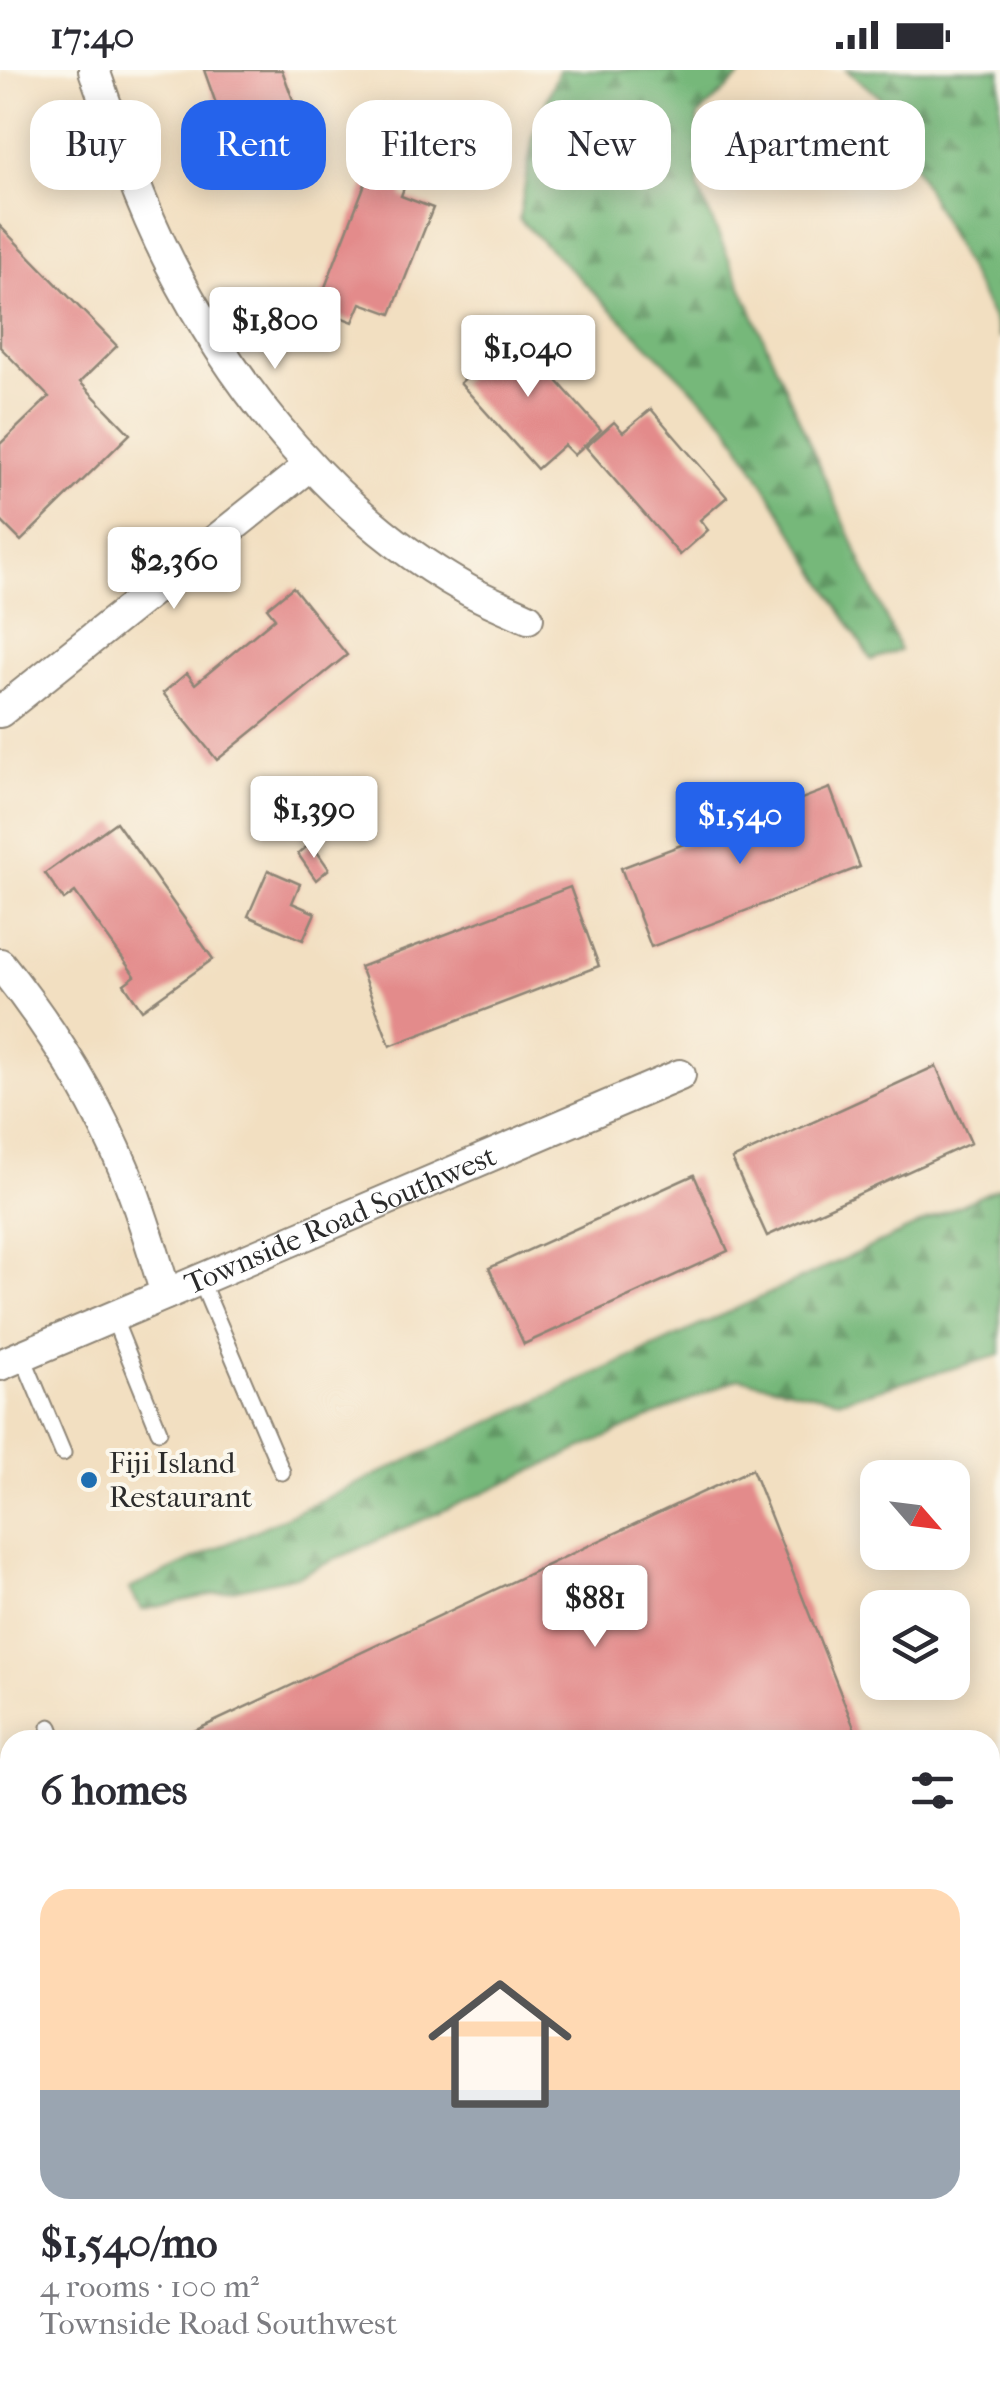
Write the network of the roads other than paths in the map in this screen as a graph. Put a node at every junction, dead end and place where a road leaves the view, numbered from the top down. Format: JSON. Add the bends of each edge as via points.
{"nodes":[{"id":1,"x":94,"y":70,"type":"edge"},
{"id":2,"x":310,"y":465,"type":"junction"},
{"id":3,"x":528,"y":618,"type":"dead end"},
{"id":4,"x":0,"y":712,"type":"edge"},
{"id":5,"x":0,"y":964,"type":"edge"},
{"id":6,"x":680,"y":1076,"type":"dead end"},
{"id":7,"x":200,"y":1279,"type":"junction"},
{"id":8,"x":166,"y":1294,"type":"junction"},
{"id":9,"x":113,"y":1316,"type":"junction"},
{"id":10,"x":11,"y":1360,"type":"edge"},
{"id":11,"x":159,"y":1431,"type":"dead end"},
{"id":12,"x":63,"y":1453,"type":"dead end"},
{"id":13,"x":282,"y":1472,"type":"dead end"}],
"edges":[{"from":1,"to":2,"type":"street","via":[[169,261],[212,335]]},
{"from":2,"to":3,"type":"street","via":[[417,558]]},
{"from":2,"to":4,"type":"street"},
{"from":5,"to":8,"type":"street","via":[[67,1061],[108,1136]]},
{"from":6,"to":7,"type":"street","name":"Townside Road Southwest"},
{"from":7,"to":8,"type":"street","name":"Townside Road Southwest"},
{"from":7,"to":13,"type":"lane"},
{"from":8,"to":9,"type":"street","name":"Townside Road Southwest"},
{"from":9,"to":10,"type":"street","name":"Townside Road Southwest"},
{"from":9,"to":11,"type":"lane"},
{"from":10,"to":12,"type":"lane"}]}
